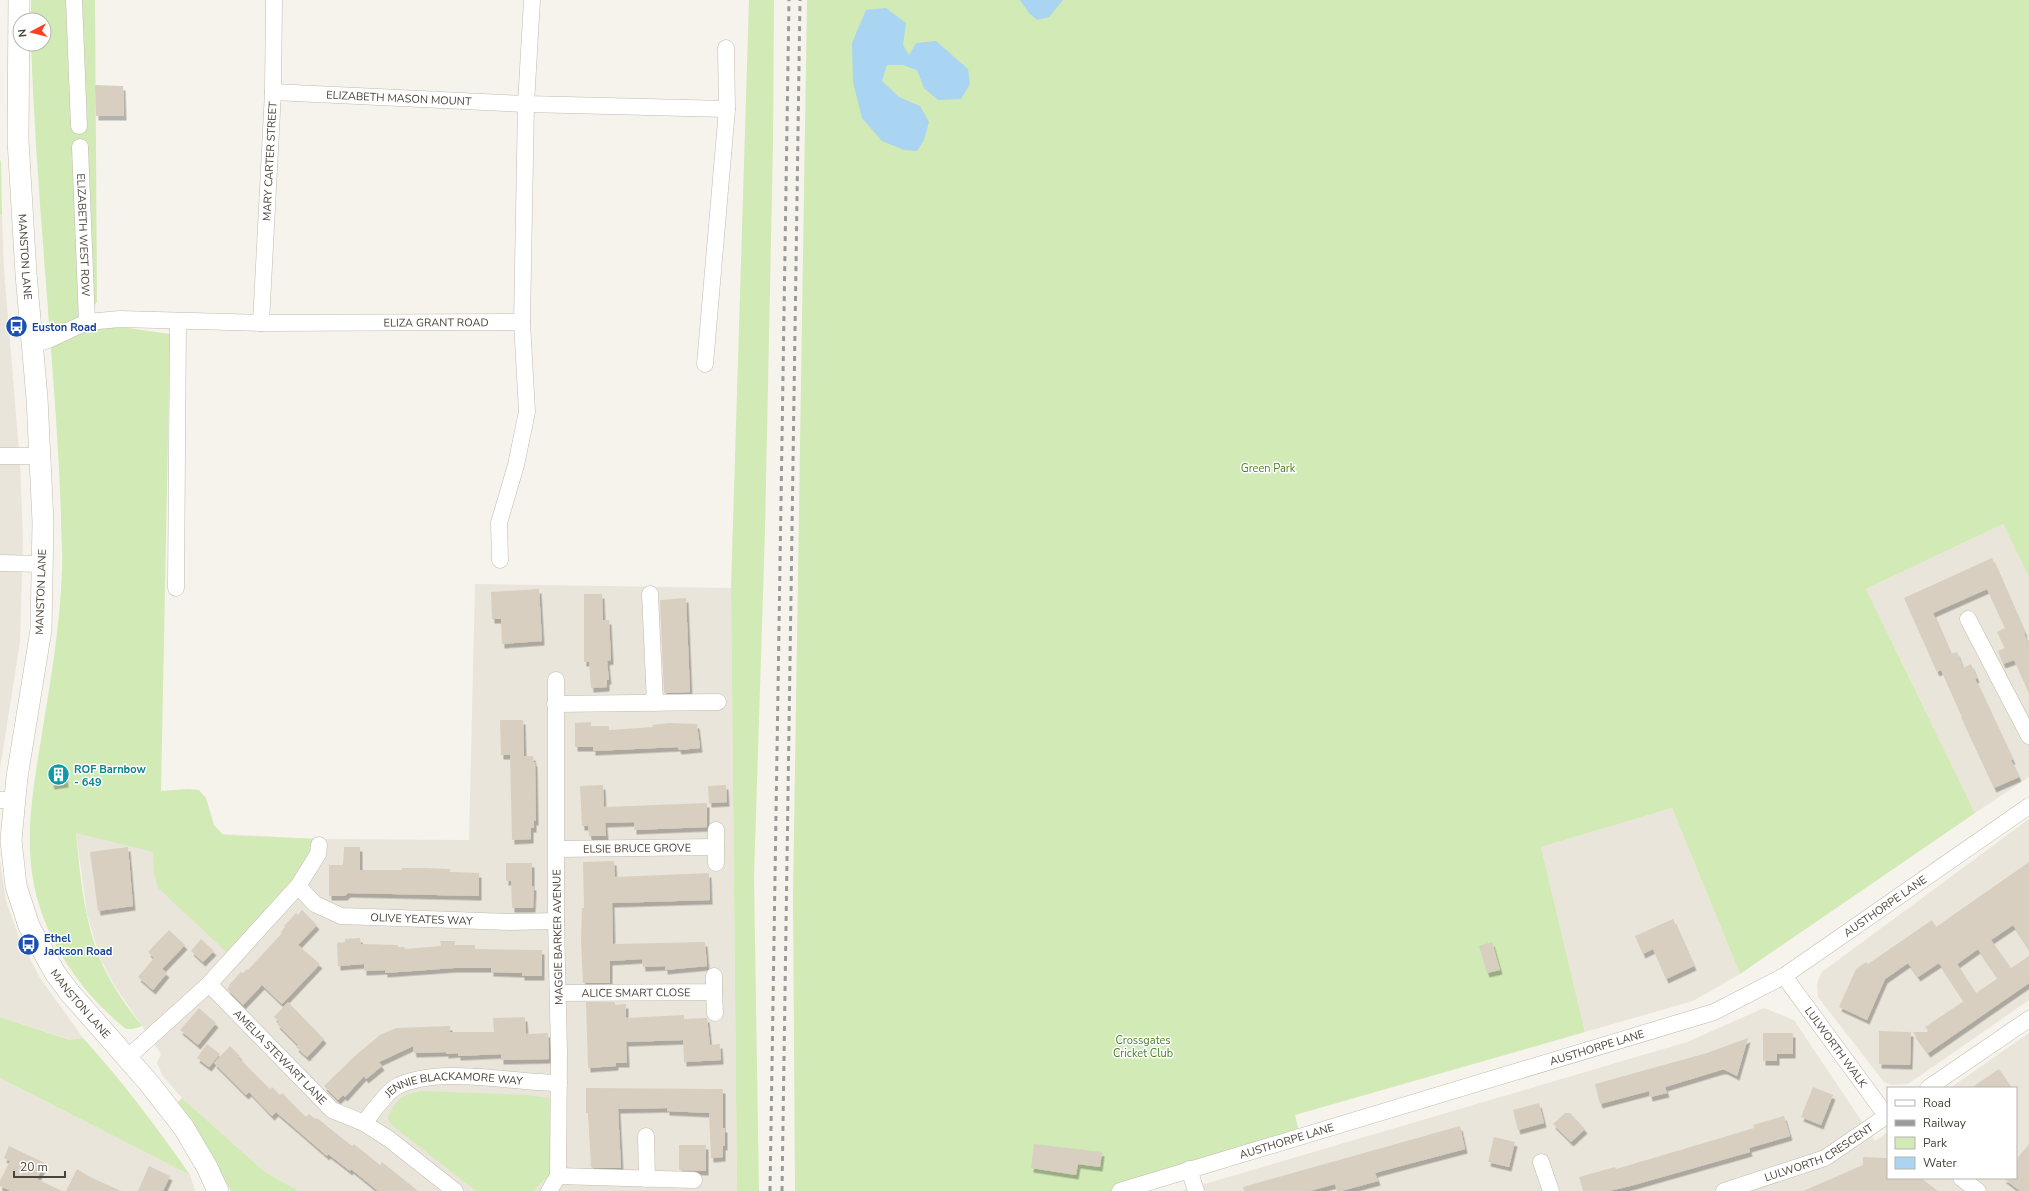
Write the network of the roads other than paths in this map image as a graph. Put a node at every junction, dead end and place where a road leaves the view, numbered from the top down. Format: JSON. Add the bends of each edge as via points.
{"nodes":[{"id":1,"x":19,"y":0,"type":"edge"},
{"id":2,"x":74,"y":0,"type":"edge"},
{"id":3,"x":274,"y":0,"type":"edge"},
{"id":4,"x":532,"y":0,"type":"edge"},
{"id":5,"x":726,"y":48,"type":"dead end"},
{"id":6,"x":273,"y":92,"type":"junction"},
{"id":7,"x":526,"y":104,"type":"junction"},
{"id":8,"x":727,"y":109,"type":"junction"},
{"id":9,"x":79,"y":126,"type":"dead end"},
{"id":10,"x":80,"y":147,"type":"dead end"},
{"id":11,"x":178,"y":321,"type":"junction"},
{"id":12,"x":87,"y":322,"type":"junction"},
{"id":13,"x":522,"y":322,"type":"junction"},
{"id":14,"x":261,"y":323,"type":"junction"},
{"id":15,"x":32,"y":345,"type":"junction"},
{"id":16,"x":705,"y":364,"type":"dead end"},
{"id":17,"x":0,"y":456,"type":"edge"},
{"id":18,"x":40,"y":456,"type":"junction"},
{"id":19,"x":500,"y":560,"type":"dead end"},
{"id":20,"x":0,"y":563,"type":"edge"},
{"id":21,"x":42,"y":564,"type":"junction"},
{"id":22,"x":176,"y":588,"type":"dead end"},
{"id":23,"x":650,"y":594,"type":"dead end"},
{"id":24,"x":1968,"y":619,"type":"dead end"},
{"id":25,"x":556,"y":680,"type":"dead end"},
{"id":26,"x":718,"y":702,"type":"dead end"},
{"id":27,"x":655,"y":703,"type":"junction"},
{"id":28,"x":555,"y":704,"type":"junction"},
{"id":29,"x":2029,"y":736,"type":"edge"},
{"id":30,"x":7,"y":800,"type":"edge"},
{"id":31,"x":2029,"y":806,"type":"edge"},
{"id":32,"x":716,"y":830,"type":"dead end"},
{"id":33,"x":319,"y":845,"type":"dead end"},
{"id":34,"x":716,"y":847,"type":"junction"},
{"id":35,"x":557,"y":849,"type":"junction"},
{"id":36,"x":716,"y":863,"type":"dead end"},
{"id":37,"x":298,"y":886,"type":"junction"},
{"id":38,"x":556,"y":921,"type":"junction"},
{"id":39,"x":1784,"y":976,"type":"junction"},
{"id":40,"x":209,"y":984,"type":"junction"},
{"id":41,"x":559,"y":993,"type":"junction"},
{"id":42,"x":715,"y":1013,"type":"dead end"},
{"id":43,"x":2029,"y":1019,"type":"edge"},
{"id":44,"x":127,"y":1058,"type":"junction"},
{"id":45,"x":559,"y":1083,"type":"junction"},
{"id":46,"x":1929,"y":1087,"type":"edge"},
{"id":47,"x":1887,"y":1117,"type":"edge"},
{"id":48,"x":364,"y":1123,"type":"junction"},
{"id":49,"x":646,"y":1136,"type":"dead end"},
{"id":50,"x":1541,"y":1162,"type":"dead end"},
{"id":51,"x":1189,"y":1169,"type":"junction"},
{"id":52,"x":558,"y":1176,"type":"junction"},
{"id":53,"x":647,"y":1179,"type":"junction"},
{"id":54,"x":1962,"y":1179,"type":"edge"},
{"id":55,"x":694,"y":1180,"type":"dead end"},
{"id":56,"x":218,"y":1191,"type":"edge"},
{"id":57,"x":455,"y":1191,"type":"edge"},
{"id":58,"x":549,"y":1191,"type":"edge"},
{"id":59,"x":1120,"y":1191,"type":"edge"},
{"id":60,"x":1196,"y":1191,"type":"edge"},
{"id":61,"x":1550,"y":1191,"type":"edge"},
{"id":62,"x":1724,"y":1191,"type":"edge"},
{"id":63,"x":1978,"y":1191,"type":"edge"}],
"edges":[{"from":1,"to":15,"type":"street","name":"MANSTON LANE","via":[[18,140]]},
{"from":2,"to":9,"type":"street"},
{"from":3,"to":6,"type":"street","name":"MARY CARTER STREET"},
{"from":4,"to":7,"type":"street"},
{"from":5,"to":8,"type":"street"},
{"from":6,"to":7,"type":"street","name":"ELIZABETH MASON MOUNT"},
{"from":6,"to":14,"type":"street","name":"MARY CARTER STREET"},
{"from":7,"to":8,"type":"street","name":"ELIZABETH MASON MOUNT"},
{"from":7,"to":13,"type":"street"},
{"from":8,"to":16,"type":"street"},
{"from":10,"to":12,"type":"street","name":"ELIZABETH WEST ROW"},
{"from":11,"to":12,"type":"street","name":"ELIZA GRANT ROAD","via":[[120,319]]},
{"from":11,"to":14,"type":"street","name":"ELIZA GRANT ROAD"},
{"from":11,"to":22,"type":"street"},
{"from":12,"to":15,"type":"street","name":"ELIZA GRANT ROAD"},
{"from":13,"to":14,"type":"street","name":"ELIZA GRANT ROAD"},
{"from":13,"to":19,"type":"street","via":[[526,412],[516,465],[499,524]]},
{"from":15,"to":18,"type":"street","name":"MANSTON LANE"},
{"from":17,"to":18,"type":"street"},
{"from":18,"to":21,"type":"street","name":"MANSTON LANE"},
{"from":20,"to":21,"type":"street"},
{"from":21,"to":30,"type":"street","name":"MANSTON LANE","via":[[41,630]]},
{"from":23,"to":27,"type":"street"},
{"from":24,"to":29,"type":"street"},
{"from":25,"to":28,"type":"street","name":"MAGGIE BARKER AVENUE"},
{"from":26,"to":27,"type":"street"},
{"from":27,"to":28,"type":"street"},
{"from":28,"to":35,"type":"street","name":"MAGGIE BARKER AVENUE"},
{"from":30,"to":44,"type":"street","name":"MANSTON LANE","via":[[16,886],[29,926],[42,952],[70,993]]},
{"from":31,"to":39,"type":"street","name":"AUSTHORPE LANE"},
{"from":32,"to":34,"type":"street"},
{"from":33,"to":37,"type":"street","via":[[318,854]]},
{"from":34,"to":35,"type":"street","name":"ELSIE BRUCE GROVE"},
{"from":34,"to":36,"type":"street"},
{"from":35,"to":38,"type":"street","name":"MAGGIE BARKER AVENUE"},
{"from":37,"to":38,"type":"street","name":"OLIVE YEATES WAY","via":[[315,904],[341,916],[510,922]]},
{"from":37,"to":40,"type":"street"},
{"from":38,"to":41,"type":"street","name":"MAGGIE BARKER AVENUE"},
{"from":39,"to":47,"type":"street","name":"LULWORTH WALK"},
{"from":39,"to":51,"type":"street","name":"AUSTHORPE LANE","via":[[1714,1012]]},
{"from":40,"to":44,"type":"street"},
{"from":40,"to":48,"type":"street","name":"AMELIA STEWART LANE","via":[[318,1098],[332,1110]]},
{"from":41,"to":42,"type":"street","name":"ALICE SMART CLOSE","via":[[714,984]]},
{"from":41,"to":45,"type":"street","name":"MAGGIE BARKER AVENUE"},
{"from":43,"to":46,"type":"street"},
{"from":44,"to":56,"type":"street","name":"MANSTON LANE","via":[[184,1128]]},
{"from":45,"to":48,"type":"street","name":"JENNIE BLACKAMORE WAY","via":[[445,1076],[420,1078],[395,1087]]},
{"from":45,"to":52,"type":"street","name":"MAGGIE BARKER AVENUE"},
{"from":47,"to":62,"type":"street","name":"LULWORTH CRESCENT","via":[[1825,1158]]},
{"from":48,"to":57,"type":"street","name":"AMELIA STEWART LANE","via":[[389,1139]]},
{"from":49,"to":53,"type":"street"},
{"from":50,"to":61,"type":"street"},
{"from":51,"to":59,"type":"street","name":"AUSTHORPE LANE"},
{"from":51,"to":60,"type":"street"},
{"from":52,"to":53,"type":"street"},
{"from":52,"to":58,"type":"street"},
{"from":53,"to":55,"type":"street"},
{"from":54,"to":63,"type":"street"}]}
